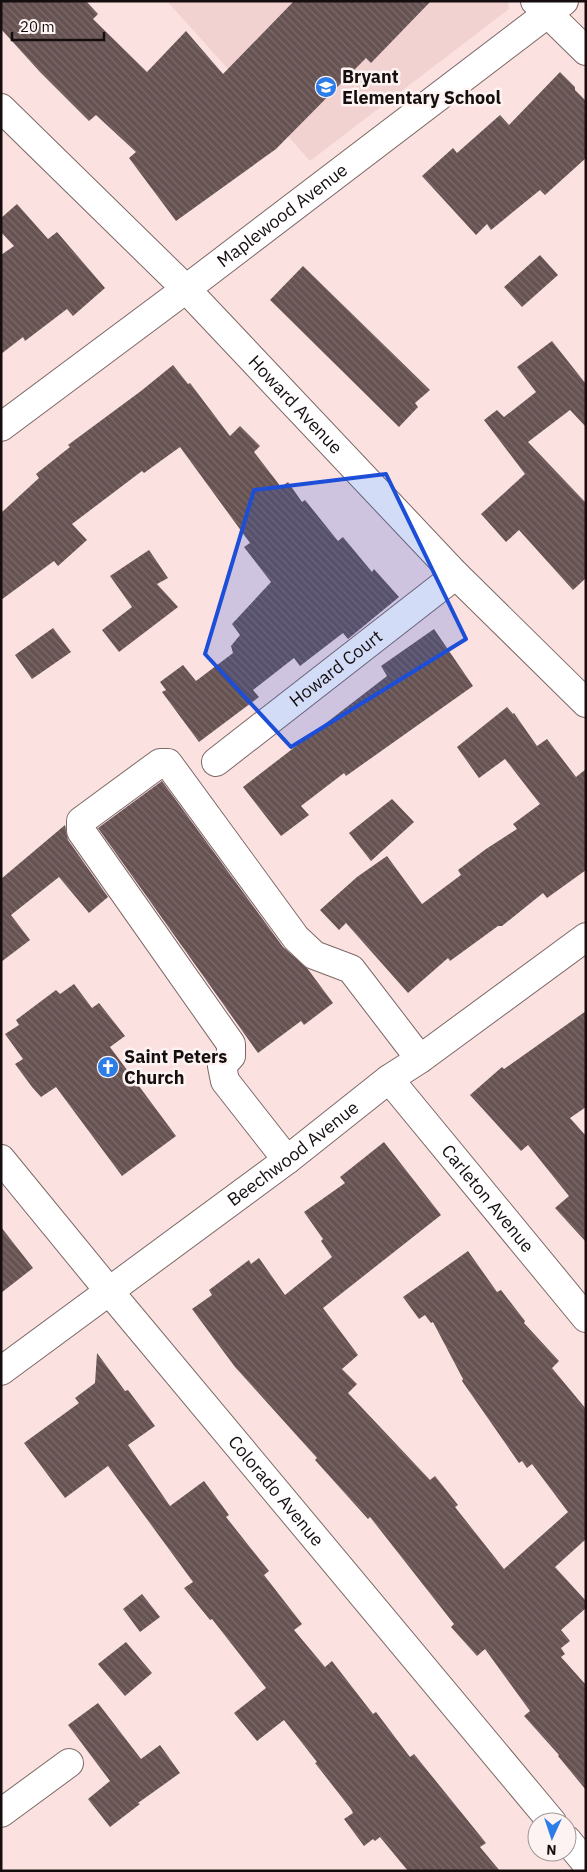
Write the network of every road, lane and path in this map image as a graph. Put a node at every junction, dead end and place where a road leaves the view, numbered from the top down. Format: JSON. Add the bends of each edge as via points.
{"nodes":[{"id":1,"x":549,"y":5,"type":"edge"},
{"id":2,"x":586,"y":51,"type":"edge"},
{"id":3,"x":1,"y":108,"type":"edge"},
{"id":4,"x":186,"y":289,"type":"junction"},
{"id":5,"x":1,"y":427,"type":"edge"},
{"id":6,"x":456,"y":575,"type":"junction"},
{"id":7,"x":586,"y":703,"type":"edge"},
{"id":8,"x":216,"y":762,"type":"dead end"},
{"id":9,"x":586,"y":937,"type":"edge"},
{"id":10,"x":420,"y":1059,"type":"junction"},
{"id":11,"x":390,"y":1079,"type":"junction"},
{"id":12,"x":1,"y":1159,"type":"edge"},
{"id":13,"x":287,"y":1160,"type":"junction"},
{"id":14,"x":109,"y":1291,"type":"junction"},
{"id":15,"x":586,"y":1318,"type":"edge"},
{"id":16,"x":1,"y":1371,"type":"edge"},
{"id":17,"x":69,"y":1763,"type":"dead end"},
{"id":18,"x":544,"y":1812,"type":"edge"},
{"id":19,"x":1,"y":1813,"type":"edge"},
{"id":20,"x":577,"y":1852,"type":"edge"},
{"id":21,"x":586,"y":1863,"type":"edge"}],
"edges":[{"from":1,"to":2,"type":"street"},
{"from":1,"to":4,"type":"street","name":"Maplewood Avenue"},
{"from":3,"to":4,"type":"street","name":"Howard Avenue"},
{"from":4,"to":5,"type":"street","name":"Maplewood Avenue"},
{"from":4,"to":6,"type":"street","name":"Howard Avenue"},
{"from":6,"to":7,"type":"street","name":"Howard Avenue"},
{"from":6,"to":8,"type":"street","name":"Howard Court"},
{"from":9,"to":10,"type":"street","name":"Beechwood Avenue"},
{"from":10,"to":11,"type":"street","name":"Beechwood Avenue"},
{"from":10,"to":13,"type":"street","via":[[351,969],[314,954],[296,938],[168,763],[160,762],[81,821],[81,831],[231,1044],[231,1056],[222,1066],[225,1082]]},
{"from":11,"to":13,"type":"street","name":"Beechwood Avenue"},
{"from":11,"to":15,"type":"street","name":"Carleton Avenue"},
{"from":12,"to":14,"type":"street","name":"Colorado Avenue"},
{"from":13,"to":14,"type":"street","name":"Beechwood Avenue"},
{"from":14,"to":16,"type":"street","name":"Beechwood Avenue"},
{"from":14,"to":18,"type":"street","name":"Colorado Avenue"},
{"from":17,"to":19,"type":"street"},
{"from":20,"to":21,"type":"street"}]}
